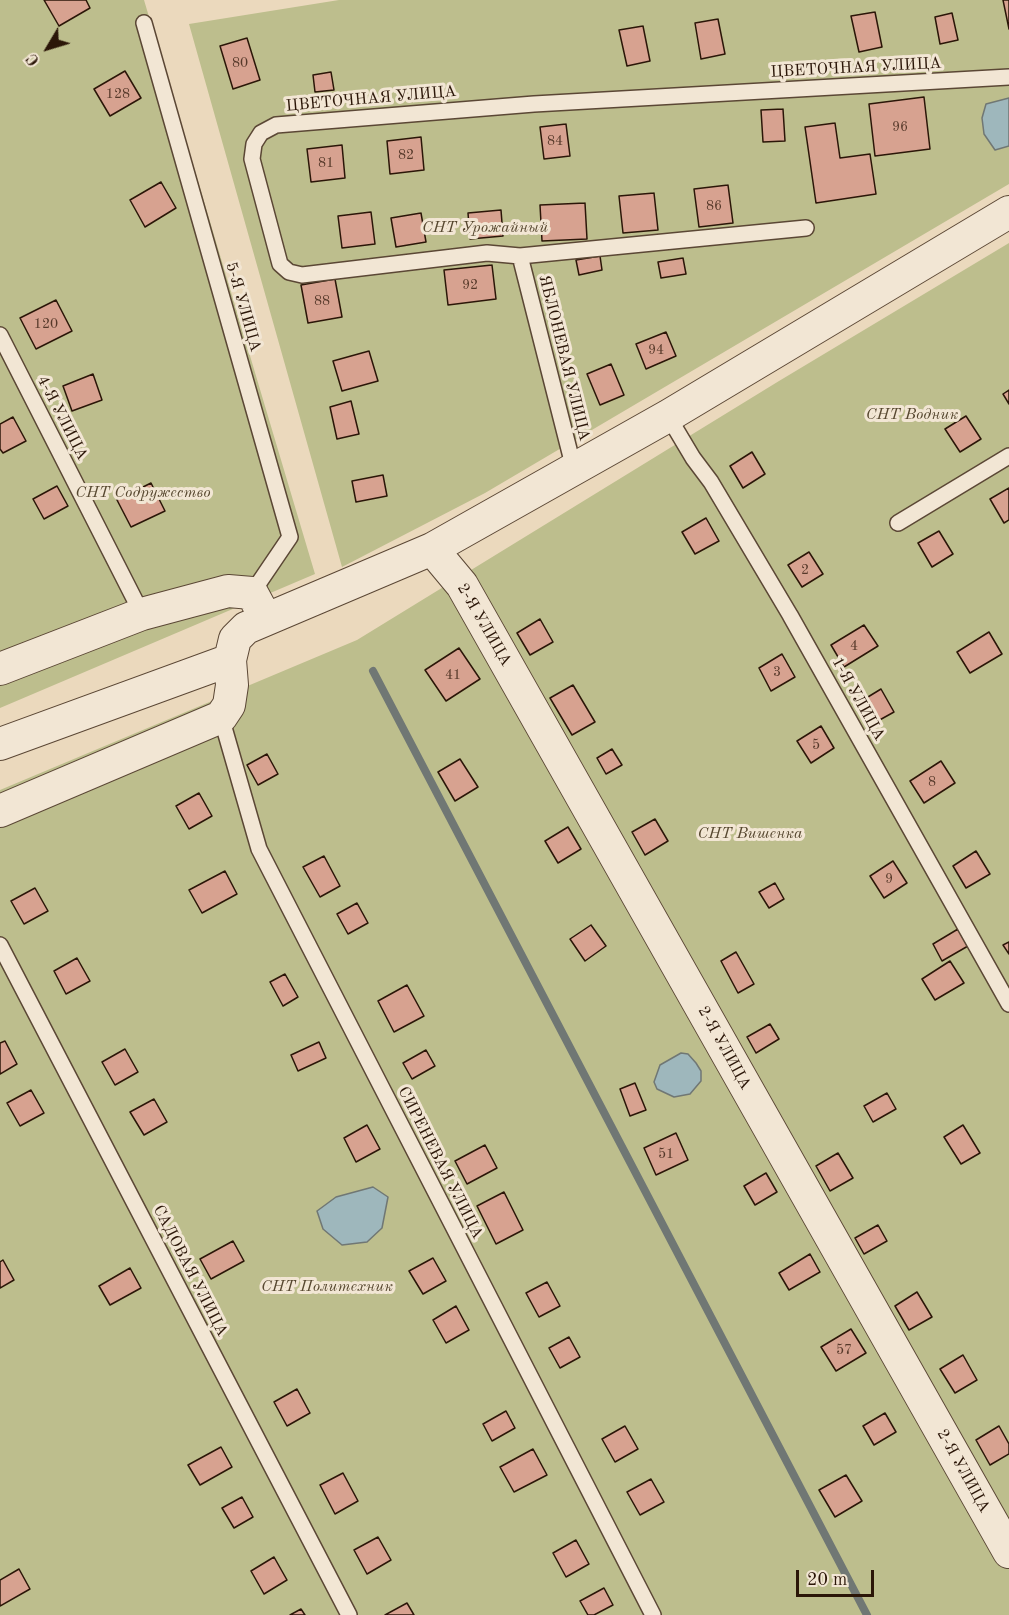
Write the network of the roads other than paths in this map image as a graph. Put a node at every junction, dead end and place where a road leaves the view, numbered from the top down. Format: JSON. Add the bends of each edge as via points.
{"nodes":[{"id":1,"x":144,"y":23,"type":"dead end"},
{"id":2,"x":1009,"y":77,"type":"edge"},
{"id":3,"x":1009,"y":212,"type":"edge"},
{"id":4,"x":806,"y":228,"type":"dead end"},
{"id":5,"x":520,"y":256,"type":"junction"},
{"id":6,"x":0,"y":335,"type":"edge"},
{"id":7,"x":668,"y":416,"type":"junction"},
{"id":8,"x":1009,"y":456,"type":"edge"},
{"id":9,"x":574,"y":469,"type":"junction"},
{"id":10,"x":898,"y":523,"type":"dead end"},
{"id":11,"x":432,"y":549,"type":"junction"},
{"id":12,"x":259,"y":606,"type":"junction"},
{"id":13,"x":142,"y":614,"type":"junction"},
{"id":14,"x":230,"y":660,"type":"junction"},
{"id":15,"x":0,"y":669,"type":"edge"},
{"id":16,"x":221,"y":717,"type":"junction"},
{"id":17,"x":0,"y":744,"type":"edge"},
{"id":18,"x":0,"y":811,"type":"edge"},
{"id":19,"x":0,"y":945,"type":"edge"},
{"id":20,"x":1009,"y":1004,"type":"edge"},
{"id":21,"x":1009,"y":1552,"type":"edge"},
{"id":22,"x":349,"y":1615,"type":"edge"},
{"id":23,"x":653,"y":1615,"type":"edge"}],
"edges":[{"from":1,"to":12,"type":"lane","name":"5-Я УЛИЦА","via":[[290,537]]},
{"from":2,"to":5,"type":"lane","name":"ЦВЕТОЧНАЯ УЛИЦА","via":[[534,104],[276,125],[261,133],[254,144],[252,159],[280,264],[289,272],[302,275],[487,253]]},
{"from":3,"to":7,"type":"street"},
{"from":4,"to":5,"type":"lane","name":"ЦВЕТОЧНАЯ УЛИЦА"},
{"from":5,"to":9,"type":"lane","name":"ЯБЛОНЕВАЯ УЛИЦА"},
{"from":6,"to":13,"type":"lane","name":"4-Я УЛИЦА"},
{"from":7,"to":9,"type":"street"},
{"from":7,"to":20,"type":"lane","name":"1-Я УЛИЦА","via":[[790,615]]},
{"from":8,"to":10,"type":"lane"},
{"from":9,"to":11,"type":"street"},
{"from":11,"to":12,"type":"street"},
{"from":11,"to":21,"type":"street","name":"2-Я УЛИЦА","via":[[462,585]]},
{"from":12,"to":13,"type":"street","via":[[228,591]]},
{"from":12,"to":14,"type":"street","via":[[235,639]]},
{"from":13,"to":15,"type":"street"},
{"from":14,"to":16,"type":"street","via":[[229,705]]},
{"from":14,"to":17,"type":"street"},
{"from":16,"to":18,"type":"street"},
{"from":16,"to":23,"type":"lane","name":"СИРЕНЕВАЯ УЛИЦА","via":[[259,849]]},
{"from":19,"to":22,"type":"lane","name":"САДОВАЯ УЛИЦА"}]}
